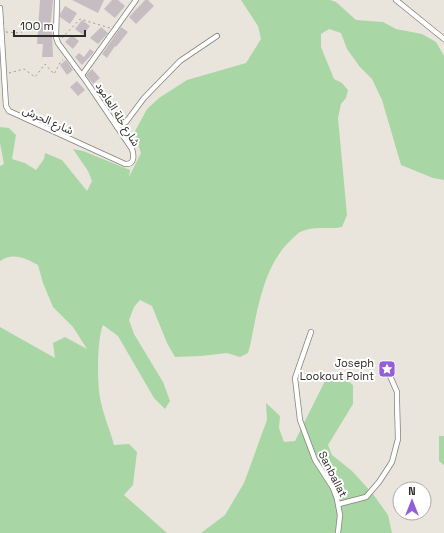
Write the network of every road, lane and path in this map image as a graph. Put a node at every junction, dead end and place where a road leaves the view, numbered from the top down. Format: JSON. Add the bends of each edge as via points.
{"nodes":[{"id":1,"x":57,"y":0,"type":"edge"},
{"id":2,"x":136,"y":0,"type":"edge"},
{"id":3,"x":396,"y":0,"type":"edge"},
{"id":4,"x":0,"y":8,"type":"edge"},
{"id":5,"x":217,"y":36,"type":"dead end"},
{"id":6,"x":444,"y":39,"type":"edge"},
{"id":7,"x":66,"y":58,"type":"dead end"},
{"id":8,"x":5,"y":74,"type":"junction"},
{"id":9,"x":82,"y":75,"type":"junction"},
{"id":10,"x":117,"y":127,"type":"junction"},
{"id":11,"x":131,"y":164,"type":"joint"},
{"id":12,"x":311,"y":332,"type":"dead end"},
{"id":13,"x":387,"y":369,"type":"dead end"},
{"id":14,"x":339,"y":504,"type":"junction"},
{"id":15,"x":338,"y":533,"type":"edge"}],
"edges":[{"from":1,"to":9,"type":"street","name":"شارع خلة العامود","via":[[58,43]]},
{"from":2,"to":9,"type":"street","name":"شارع خلة العامود"},
{"from":3,"to":6,"type":"street"},
{"from":4,"to":8,"type":"street","name":"شارع الحرش"},
{"from":5,"to":10,"type":"street","via":[[180,61],[144,98],[126,122]]},
{"from":7,"to":8,"type":"path","via":[[61,61],[54,74],[45,64],[35,77],[24,69]]},
{"from":8,"to":11,"type":"street","name":"شارع الحرش","via":[[6,106],[9,111]]},
{"from":9,"to":10,"type":"street","name":"شارع خلة العامود"},
{"from":10,"to":11,"type":"street","name":"شارع خلة العامود","via":[[133,152]]},
{"from":12,"to":14,"type":"street","name":"Sanballat","via":[[295,378],[300,420],[314,460],[333,488]]},
{"from":13,"to":14,"type":"street","via":[[397,392],[398,402],[398,439],[392,462],[366,497]]},
{"from":14,"to":15,"type":"street","name":"Sanballat"}]}
